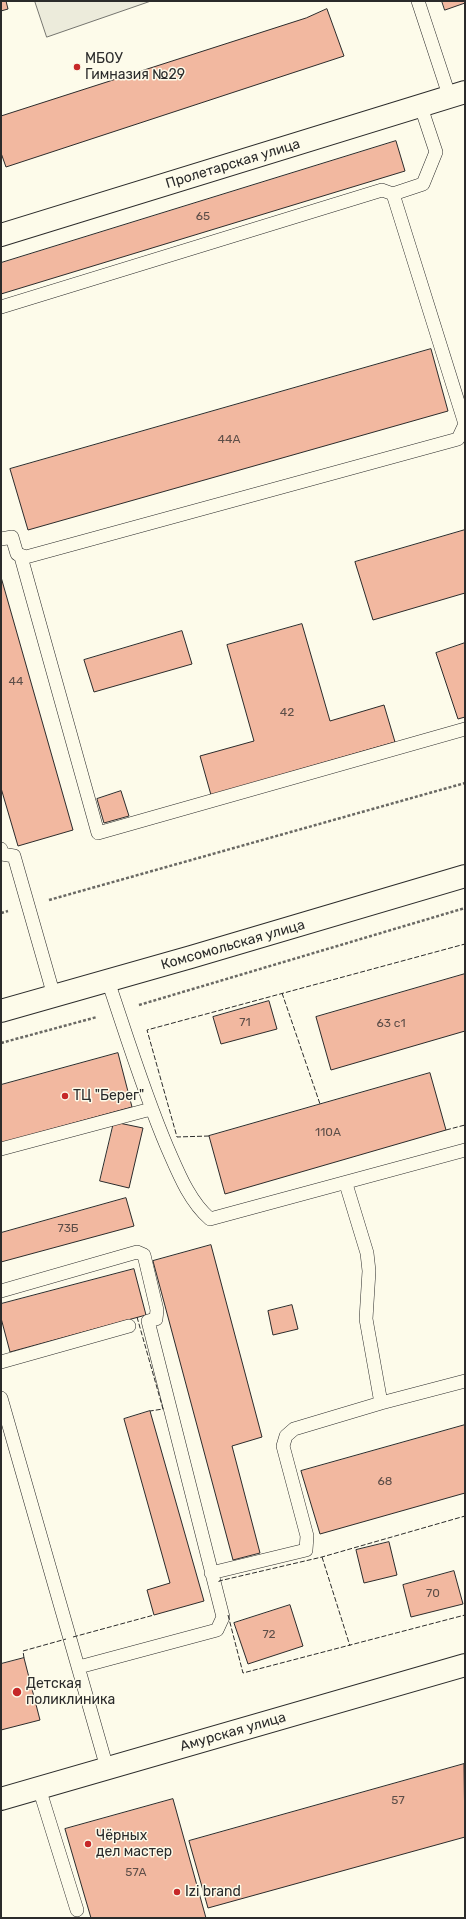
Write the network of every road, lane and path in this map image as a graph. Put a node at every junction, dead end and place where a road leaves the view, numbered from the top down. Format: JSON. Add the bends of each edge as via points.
{"nodes":[{"id":1,"x":418,"y":1,"type":"edge"},
{"id":2,"x":458,"y":95,"type":"edge"},
{"id":3,"x":421,"y":107,"type":"junction"},
{"id":4,"x":393,"y":194,"type":"junction"},
{"id":5,"x":1,"y":235,"type":"edge"},
{"id":6,"x":1,"y":307,"type":"edge"},
{"id":7,"x":1,"y":539,"type":"edge"},
{"id":8,"x":21,"y":557,"type":"junction"},
{"id":9,"x":465,"y":729,"type":"edge"},
{"id":10,"x":465,"y":783,"type":"edge"},
{"id":11,"x":1,"y":849,"type":"edge"},
{"id":12,"x":465,"y":876,"type":"edge"},
{"id":13,"x":28,"y":906,"type":"junction"},
{"id":14,"x":465,"y":908,"type":"edge"},
{"id":15,"x":1,"y":914,"type":"edge"},
{"id":16,"x":108,"y":981,"type":"junction"},
{"id":17,"x":54,"y":996,"type":"junction"},
{"id":18,"x":1,"y":1011,"type":"edge"},
{"id":19,"x":118,"y":1012,"type":"junction"},
{"id":20,"x":1,"y":1043,"type":"edge"},
{"id":21,"x":151,"y":1109,"type":"junction"},
{"id":22,"x":1,"y":1149,"type":"edge"},
{"id":23,"x":465,"y":1150,"type":"edge"},
{"id":24,"x":346,"y":1184,"type":"junction"},
{"id":25,"x":1,"y":1291,"type":"edge"},
{"id":26,"x":129,"y":1326,"type":"dead end"},
{"id":27,"x":1,"y":1362,"type":"edge"},
{"id":28,"x":465,"y":1381,"type":"edge"},
{"id":29,"x":1,"y":1398,"type":"edge"},
{"id":30,"x":381,"y":1403,"type":"junction"},
{"id":31,"x":211,"y":1573,"type":"junction"},
{"id":32,"x":465,"y":1665,"type":"edge"},
{"id":33,"x":79,"y":1668,"type":"junction"},
{"id":34,"x":107,"y":1768,"type":"junction"},
{"id":35,"x":39,"y":1788,"type":"junction"},
{"id":36,"x":1,"y":1799,"type":"edge"},
{"id":37,"x":77,"y":1910,"type":"dead end"}],
"edges":[{"from":1,"to":2,"type":"lane"},
{"from":2,"to":3,"type":"street","name":"Пролетарская улица"},
{"from":3,"to":4,"type":"lane","via":[[436,152],[422,184]]},
{"from":3,"to":5,"type":"street","name":"Пролетарская улица"},
{"from":4,"to":6,"type":"lane","via":[[382,190]]},
{"from":4,"to":8,"type":"lane","via":[[464,424],[458,439],[26,558]]},
{"from":7,"to":8,"type":"lane","via":[[12,538],[17,554]]},
{"from":8,"to":9,"type":"lane","via":[[98,833]]},
{"from":10,"to":13,"type":"path"},
{"from":11,"to":13,"type":"lane","via":[[2,854],[14,856]]},
{"from":12,"to":16,"type":"street","name":"Комсомольская улица"},
{"from":13,"to":15,"type":"path"},
{"from":13,"to":17,"type":"lane"},
{"from":14,"to":19,"type":"path"},
{"from":16,"to":17,"type":"street","name":"Комсомольская улица"},
{"from":16,"to":19,"type":"lane"},
{"from":17,"to":18,"type":"street","name":"Комсомольская улица"},
{"from":19,"to":20,"type":"path"},
{"from":19,"to":21,"type":"lane"},
{"from":21,"to":22,"type":"lane"},
{"from":21,"to":24,"type":"lane","via":[[180,1178],[203,1213],[210,1219]]},
{"from":23,"to":24,"type":"lane"},
{"from":24,"to":30,"type":"lane","via":[[367,1254],[369,1271],[366,1320]]},
{"from":25,"to":31,"type":"lane","via":[[137,1252],[144,1255],[157,1310],[156,1319],[148,1321]]},
{"from":26,"to":27,"type":"lane"},
{"from":28,"to":30,"type":"lane"},
{"from":29,"to":33,"type":"lane"},
{"from":30,"to":31,"type":"lane","via":[[294,1430],[286,1436],[283,1446],[307,1536],[306,1550]]},
{"from":31,"to":33,"type":"lane","via":[[223,1617],[217,1630]]},
{"from":32,"to":34,"type":"street","name":"Амурская улица"},
{"from":33,"to":34,"type":"lane"},
{"from":34,"to":35,"type":"street","name":"Амурская улица"},
{"from":35,"to":36,"type":"street","name":"Амурская улица"},
{"from":35,"to":37,"type":"lane"}]}
